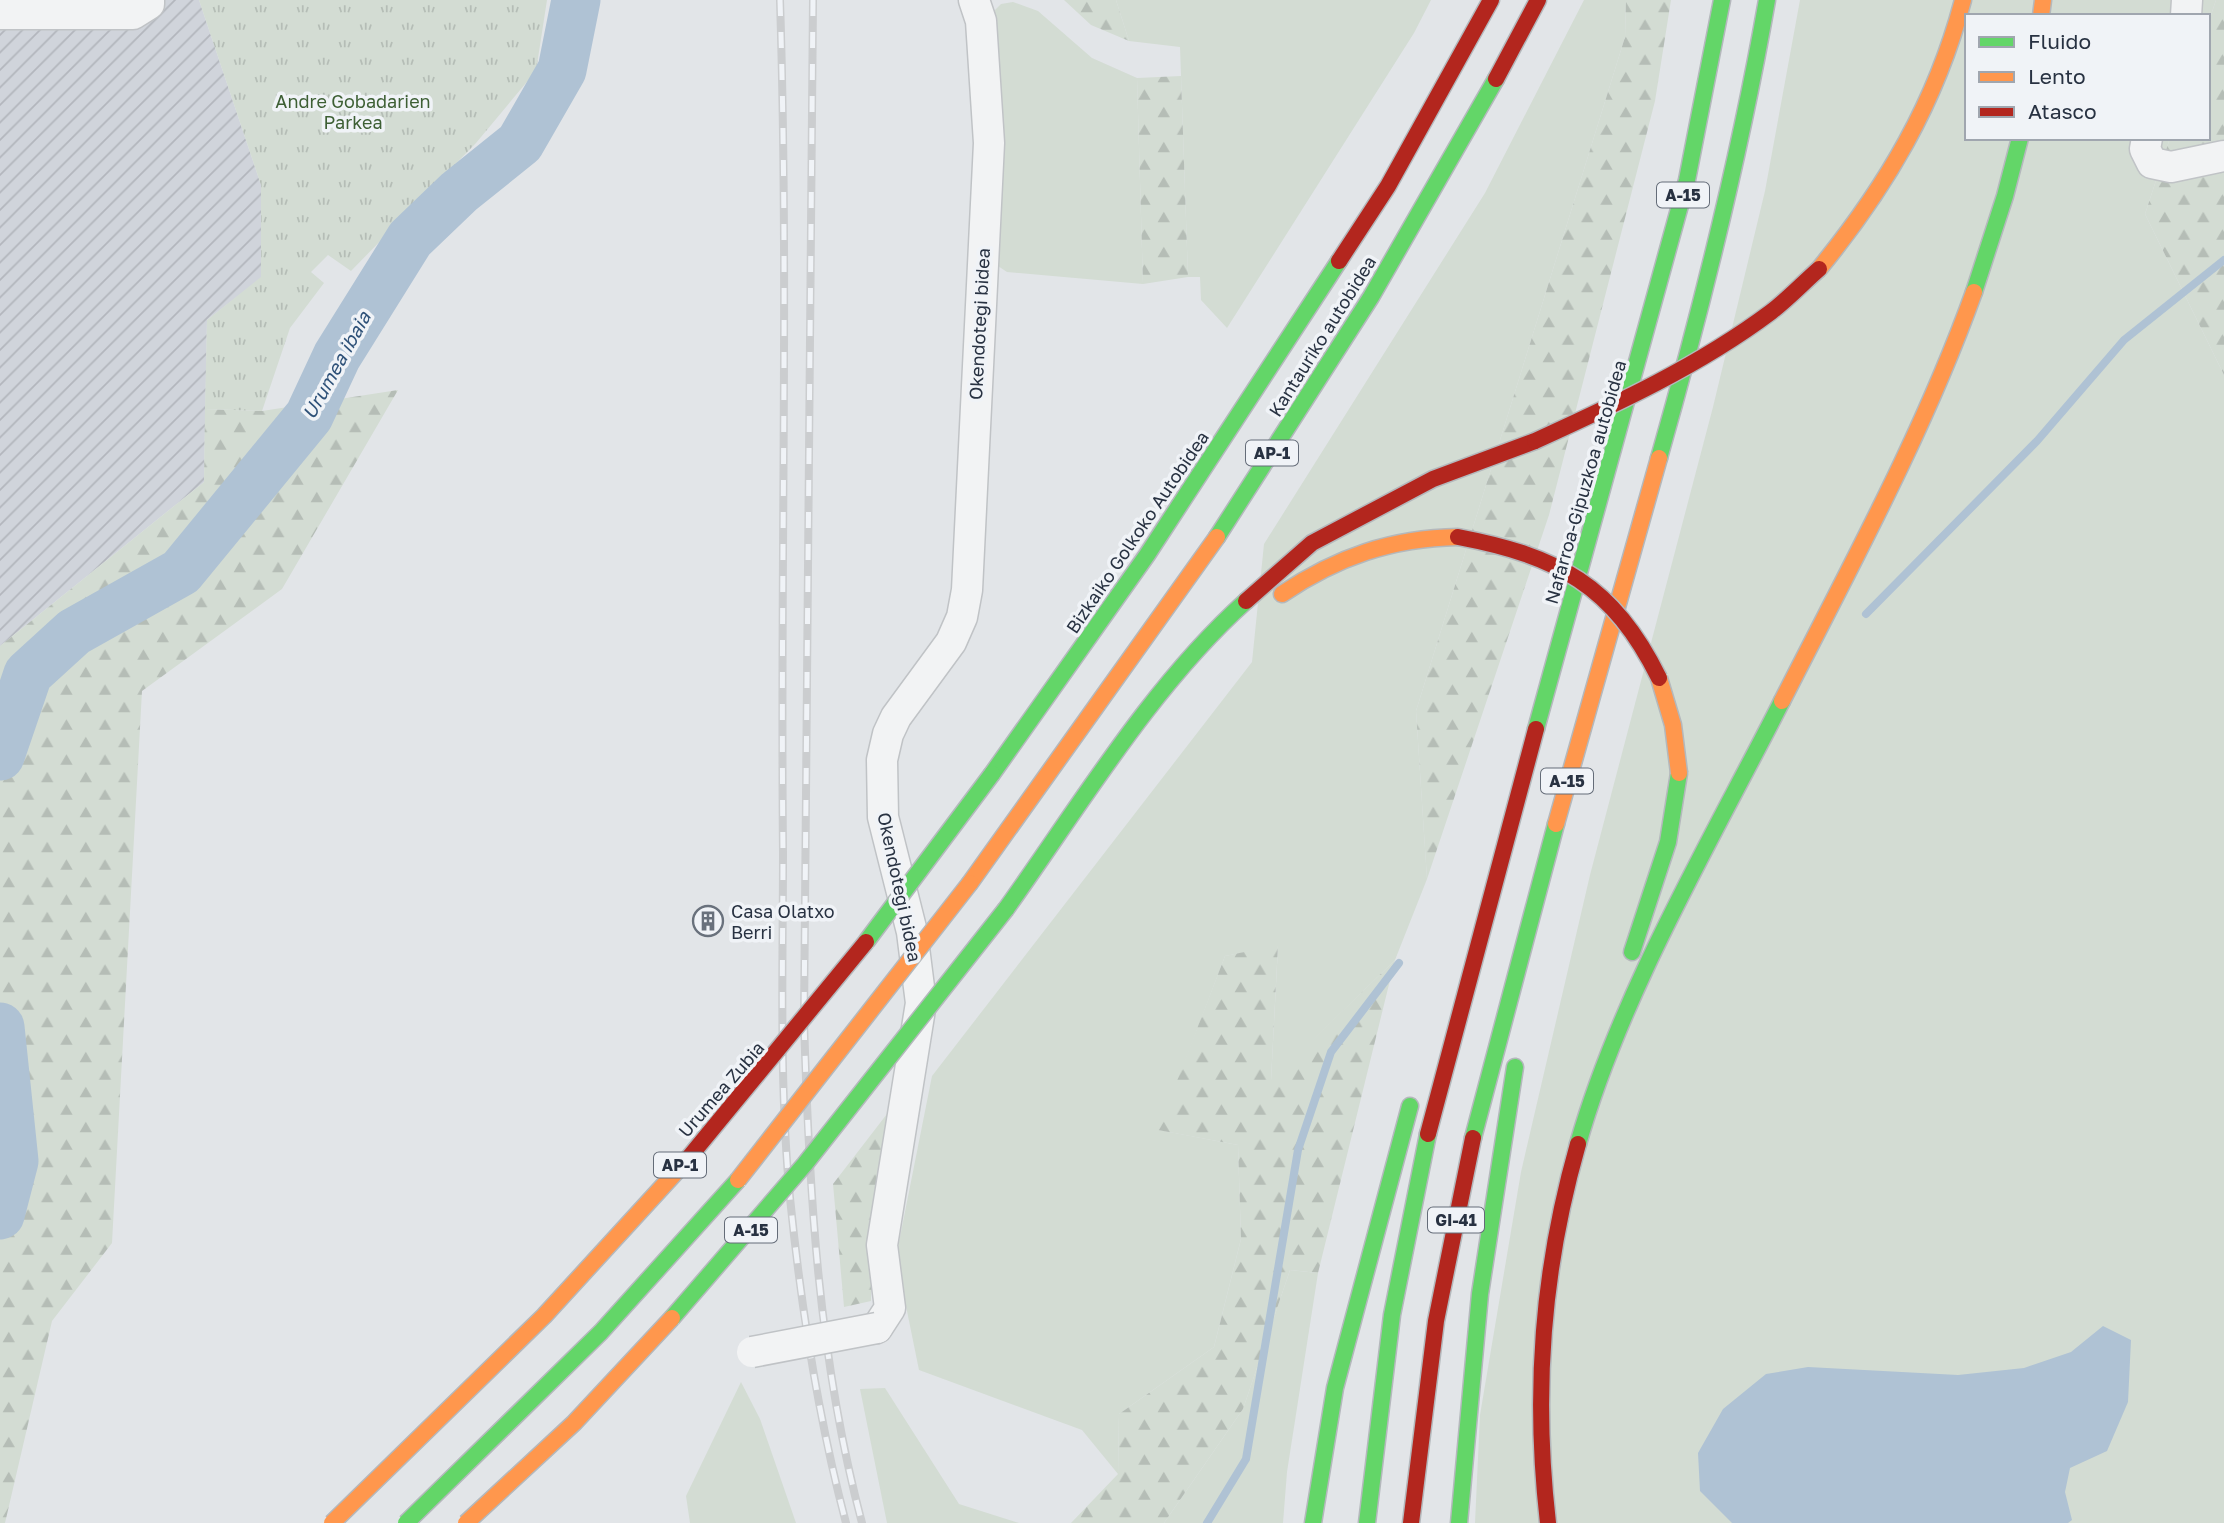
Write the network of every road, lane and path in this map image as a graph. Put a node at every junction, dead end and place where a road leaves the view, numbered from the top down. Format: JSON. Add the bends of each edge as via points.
{"nodes":[{"id":1,"x":149,"y":0,"type":"edge"},
{"id":2,"x":974,"y":0,"type":"edge"},
{"id":3,"x":1492,"y":0,"type":"edge"},
{"id":4,"x":1538,"y":0,"type":"edge"},
{"id":5,"x":1722,"y":0,"type":"edge"},
{"id":6,"x":1767,"y":0,"type":"edge"},
{"id":7,"x":1964,"y":0,"type":"edge"},
{"id":8,"x":0,"y":14,"type":"edge"},
{"id":9,"x":2019,"y":140,"type":"edge"},
{"id":10,"x":2147,"y":140,"type":"edge"},
{"id":11,"x":2224,"y":156,"type":"edge"},
{"id":12,"x":1362,"y":196,"type":"dead end"},
{"id":13,"x":1308,"y":307,"type":"junction"},
{"id":14,"x":1265,"y":608,"type":"dead end"},
{"id":15,"x":1235,"y":634,"type":"dead end"},
{"id":16,"x":992,"y":774,"type":"joint"},
{"id":17,"x":1063,"y":831,"type":"junction"},
{"id":18,"x":1528,"y":923,"type":"junction"},
{"id":19,"x":1470,"y":971,"type":"junction"},
{"id":20,"x":1530,"y":987,"type":"dead end"},
{"id":21,"x":1448,"y":1003,"type":"dead end"},
{"id":22,"x":1624,"y":1015,"type":"junction"},
{"id":23,"x":1518,"y":1050,"type":"dead end"},
{"id":24,"x":1413,"y":1096,"type":"dead end"},
{"id":25,"x":752,"y":1352,"type":"dead end"},
{"id":26,"x":332,"y":1523,"type":"edge"},
{"id":27,"x":406,"y":1523,"type":"edge"},
{"id":28,"x":466,"y":1523,"type":"edge"},
{"id":29,"x":1313,"y":1523,"type":"edge"},
{"id":30,"x":1367,"y":1523,"type":"edge"},
{"id":31,"x":1411,"y":1523,"type":"edge"},
{"id":32,"x":1459,"y":1523,"type":"edge"},
{"id":33,"x":1548,"y":1523,"type":"edge"}],
"edges":[{"from":1,"to":8,"type":"street","via":[[133,14]]},
{"from":2,"to":25,"type":"street","name":"Okendotegi bidea","bridge":true,"via":[[981,21],[989,142],[967,590],[951,642],[896,717],[882,760],[883,817],[912,932],[921,1003],[882,1245],[890,1308],[877,1328]]},
{"from":3,"to":13,"type":"highway","name":"Kantauriko autobidea","number":"AP-1","via":[[1388,186]]},
{"from":4,"to":27,"type":"highway","name":"Kantauriko autobidea","number":"AP-1","bridge":true,"via":[[1302,408],[1185,583],[970,883],[842,1053],[710,1214],[553,1380]]},
{"from":5,"to":19,"type":"highway","name":"Nafarroa-Gipuzkoa autobidea","number":"A-15","via":[[1684,192]]},
{"from":6,"to":18,"type":"highway","number":"A-15","via":[[1721,225]]},
{"from":7,"to":17,"type":"highway","bridge":true,"via":[[1954,41],[1908,147],[1866,214],[1819,269],[1772,311],[1640,393],[1535,441],[1433,479],[1312,543],[1224,621],[1162,691]]},
{"from":9,"to":22,"type":"highway","via":[[1971,306],[1935,392]]},
{"from":10,"to":11,"type":"street","via":[[2145,149],[2152,163],[2171,167]]},
{"from":12,"to":13,"type":"highway"},
{"from":13,"to":16,"type":"highway","name":"Bizkaiko Golkoko Autobidea","number":"AP-1","via":[[1147,555]]},
{"from":14,"to":22,"type":"highway","bridge":true,"via":[[1298,582],[1365,549],[1411,538],[1458,537],[1514,546],[1541,556],[1576,576],[1614,608],[1650,657],[1663,684],[1678,743],[1679,773],[1662,869],[1624,973]]},
{"from":15,"to":17,"type":"highway"},
{"from":16,"to":26,"type":"highway","name":"Urumea Zubia","number":"AP-1","bridge":true,"via":[[885,922],[729,1111],[575,1284]]},
{"from":17,"to":28,"type":"highway","number":"A-15","bridge":true,"via":[[872,1084],[734,1250],[588,1409]]},
{"from":18,"to":20,"type":"highway"},
{"from":18,"to":31,"type":"highway","number":"GI-41","via":[[1471,1145],[1438,1307]]},
{"from":19,"to":21,"type":"highway"},
{"from":19,"to":30,"type":"highway","number":"GI-41","via":[[1426,1140],[1392,1315]]},
{"from":22,"to":33,"type":"highway","via":[[1583,1127],[1553,1243],[1540,1361],[1539,1423]]},
{"from":23,"to":32,"type":"highway","via":[[1466,1402]]},
{"from":24,"to":29,"type":"highway","via":[[1335,1388]]}]}
